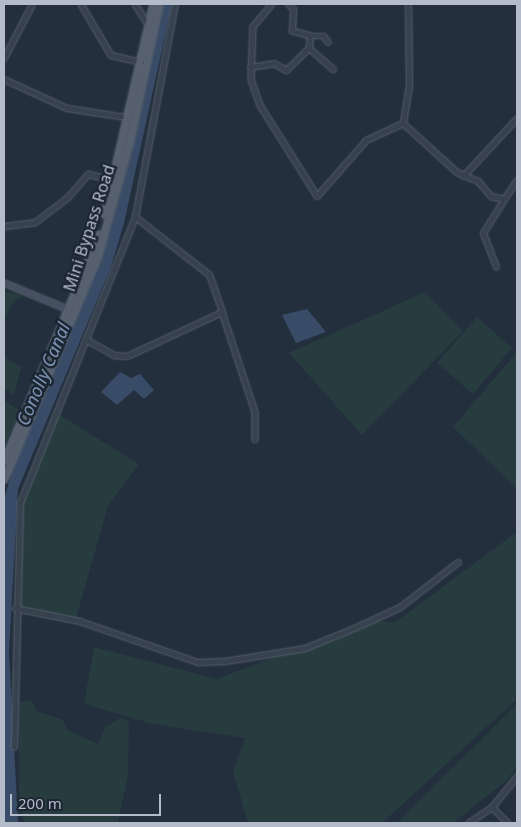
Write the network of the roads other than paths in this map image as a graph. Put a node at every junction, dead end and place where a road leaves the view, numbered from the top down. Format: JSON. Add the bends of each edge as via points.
{"nodes":[{"id":1,"x":32,"y":4,"type":"edge"},
{"id":2,"x":81,"y":4,"type":"edge"},
{"id":3,"x":135,"y":4,"type":"edge"},
{"id":4,"x":153,"y":4,"type":"edge"},
{"id":5,"x":159,"y":4,"type":"edge"},
{"id":6,"x":175,"y":4,"type":"edge"},
{"id":7,"x":272,"y":4,"type":"edge"},
{"id":8,"x":288,"y":4,"type":"edge"},
{"id":9,"x":408,"y":4,"type":"edge"},
{"id":10,"x":148,"y":25,"type":"junction"},
{"id":11,"x":310,"y":36,"type":"junction"},
{"id":12,"x":328,"y":42,"type":"dead end"},
{"id":13,"x":309,"y":48,"type":"junction"},
{"id":14,"x":4,"y":58,"type":"edge"},
{"id":15,"x":141,"y":62,"type":"junction"},
{"id":16,"x":250,"y":67,"type":"junction"},
{"id":17,"x":333,"y":69,"type":"dead end"},
{"id":18,"x":4,"y":79,"type":"edge"},
{"id":19,"x":126,"y":117,"type":"junction"},
{"id":20,"x":517,"y":118,"type":"edge"},
{"id":21,"x":403,"y":123,"type":"junction"},
{"id":22,"x":463,"y":176,"type":"junction"},
{"id":23,"x":113,"y":180,"type":"junction"},
{"id":24,"x":517,"y":180,"type":"edge"},
{"id":25,"x":504,"y":199,"type":"junction"},
{"id":26,"x":135,"y":217,"type":"junction"},
{"id":27,"x":4,"y":226,"type":"edge"},
{"id":28,"x":496,"y":267,"type":"dead end"},
{"id":29,"x":4,"y":283,"type":"edge"},
{"id":30,"x":72,"y":311,"type":"junction"},
{"id":31,"x":222,"y":312,"type":"junction"},
{"id":32,"x":89,"y":341,"type":"junction"},
{"id":33,"x":255,"y":440,"type":"dead end"},
{"id":34,"x":4,"y":460,"type":"edge"},
{"id":35,"x":4,"y":479,"type":"edge"},
{"id":36,"x":458,"y":562,"type":"dead end"},
{"id":37,"x":15,"y":608,"type":"junction"},
{"id":38,"x":14,"y":747,"type":"dead end"},
{"id":39,"x":517,"y":776,"type":"edge"},
{"id":40,"x":492,"y":807,"type":"junction"},
{"id":41,"x":468,"y":823,"type":"edge"},
{"id":42,"x":508,"y":823,"type":"edge"}],
"edges":[{"from":1,"to":14,"type":"street"},
{"from":2,"to":15,"type":"street","via":[[112,55]]},
{"from":3,"to":10,"type":"street"},
{"from":4,"to":10,"type":"main road","name":"Mini Bypass Road"},
{"from":5,"to":30,"type":"main road","name":"Mini Bypass Road","via":[[129,144],[98,255]]},
{"from":6,"to":26,"type":"street"},
{"from":7,"to":16,"type":"street","via":[[253,27]]},
{"from":8,"to":11,"type":"street","via":[[292,31]]},
{"from":9,"to":21,"type":"street","via":[[409,85]]},
{"from":10,"to":15,"type":"main road","name":"Mini Bypass Road"},
{"from":11,"to":12,"type":"street","via":[[324,36]]},
{"from":11,"to":13,"type":"street"},
{"from":13,"to":16,"type":"street","via":[[286,70],[274,63]]},
{"from":13,"to":17,"type":"street"},
{"from":15,"to":19,"type":"main road","name":"Mini Bypass Road"},
{"from":16,"to":21,"type":"street","via":[[260,105],[317,196],[366,140]]},
{"from":18,"to":19,"type":"street","via":[[67,108]]},
{"from":19,"to":23,"type":"main road","name":"Mini Bypass Road"},
{"from":20,"to":22,"type":"street"},
{"from":21,"to":22,"type":"street"},
{"from":22,"to":25,"type":"street"},
{"from":23,"to":27,"type":"street","via":[[88,174],[67,198],[35,222]]},
{"from":23,"to":30,"type":"main road","name":"Mini Bypass Road"},
{"from":24,"to":25,"type":"street"},
{"from":25,"to":28,"type":"street","via":[[483,233]]},
{"from":26,"to":31,"type":"street","via":[[209,275]]},
{"from":26,"to":32,"type":"street"},
{"from":29,"to":30,"type":"street"},
{"from":30,"to":34,"type":"main road","name":"Mini Bypass Road"},
{"from":30,"to":35,"type":"main road","name":"Mini Bypass Road"},
{"from":31,"to":32,"type":"street","via":[[127,356],[114,355]]},
{"from":31,"to":33,"type":"street","via":[[255,412]]},
{"from":32,"to":37,"type":"street","via":[[20,503]]},
{"from":36,"to":37,"type":"street","via":[[400,607],[354,628],[305,648],[225,661],[198,662],[80,621]]},
{"from":37,"to":38,"type":"street"},
{"from":39,"to":40,"type":"street"},
{"from":40,"to":41,"type":"street"},
{"from":40,"to":42,"type":"street"}]}
